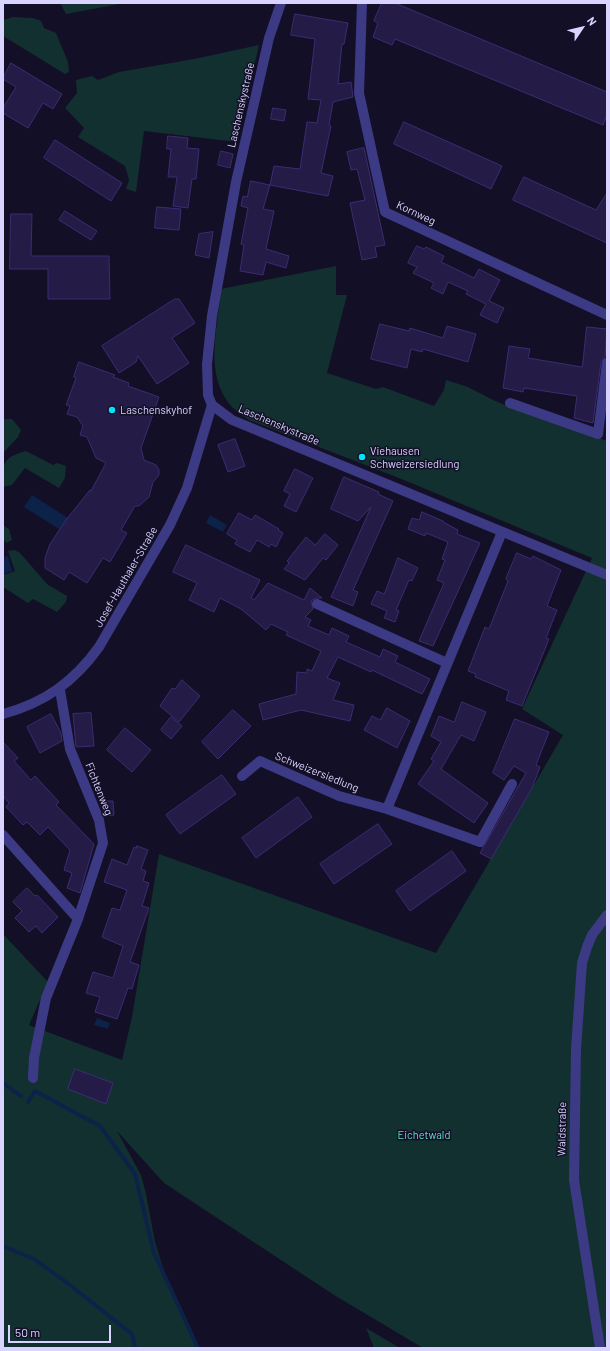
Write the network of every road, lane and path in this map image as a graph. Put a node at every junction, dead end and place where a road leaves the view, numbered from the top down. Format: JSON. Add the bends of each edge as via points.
{"nodes":[{"id":1,"x":281,"y":3,"type":"edge"},
{"id":2,"x":362,"y":3,"type":"edge"},
{"id":3,"x":607,"y":315,"type":"edge"},
{"id":4,"x":607,"y":363,"type":"edge"},
{"id":5,"x":510,"y":403,"type":"dead end"},
{"id":6,"x":212,"y":405,"type":"junction"},
{"id":7,"x":502,"y":532,"type":"junction"},
{"id":8,"x":607,"y":575,"type":"edge"},
{"id":9,"x":317,"y":604,"type":"dead end"},
{"id":10,"x":447,"y":663,"type":"junction"},
{"id":11,"x":60,"y":690,"type":"junction"},
{"id":12,"x":3,"y":714,"type":"edge"},
{"id":13,"x":242,"y":776,"type":"dead end"},
{"id":14,"x":512,"y":784,"type":"dead end"},
{"id":15,"x":388,"y":810,"type":"junction"},
{"id":16,"x":3,"y":835,"type":"edge"},
{"id":17,"x":607,"y":915,"type":"edge"},
{"id":18,"x":78,"y":919,"type":"junction"},
{"id":19,"x":33,"y":1078,"type":"dead end"},
{"id":20,"x":600,"y":1348,"type":"edge"}],
"edges":[{"from":1,"to":6,"type":"street","name":"Laschenskystraße","via":[[269,38],[223,250],[207,364],[208,395]]},
{"from":2,"to":3,"type":"street","name":"Kornweg","via":[[359,93],[385,212]]},
{"from":4,"to":5,"type":"street","via":[[598,434]]},
{"from":6,"to":7,"type":"street","name":"Laschenskystraße","via":[[232,420]]},
{"from":6,"to":11,"type":"street","name":"Josef-Hauthaler-Straße","via":[[187,488],[170,525],[99,648],[88,663]]},
{"from":7,"to":8,"type":"street","name":"Laschenskystraße"},
{"from":7,"to":10,"type":"street"},
{"from":9,"to":10,"type":"street"},
{"from":10,"to":15,"type":"street"},
{"from":11,"to":12,"type":"street","name":"Josef-Hauthaler-Straße","via":[[18,710]]},
{"from":11,"to":18,"type":"street","name":"Fichtenweg","via":[[70,749],[99,820],[103,843]]},
{"from":13,"to":15,"type":"street","name":"Schweizersiedlung","via":[[260,761],[340,796]]},
{"from":14,"to":15,"type":"street","name":"Schweizersiedlung","via":[[480,842]]},
{"from":16,"to":18,"type":"street"},
{"from":17,"to":20,"type":"street","name":"Waldstraße","via":[[592,935],[582,963],[576,1049],[574,1180]]},
{"from":18,"to":19,"type":"street","name":"Fichtenweg","via":[[46,998],[34,1058]]}]}
